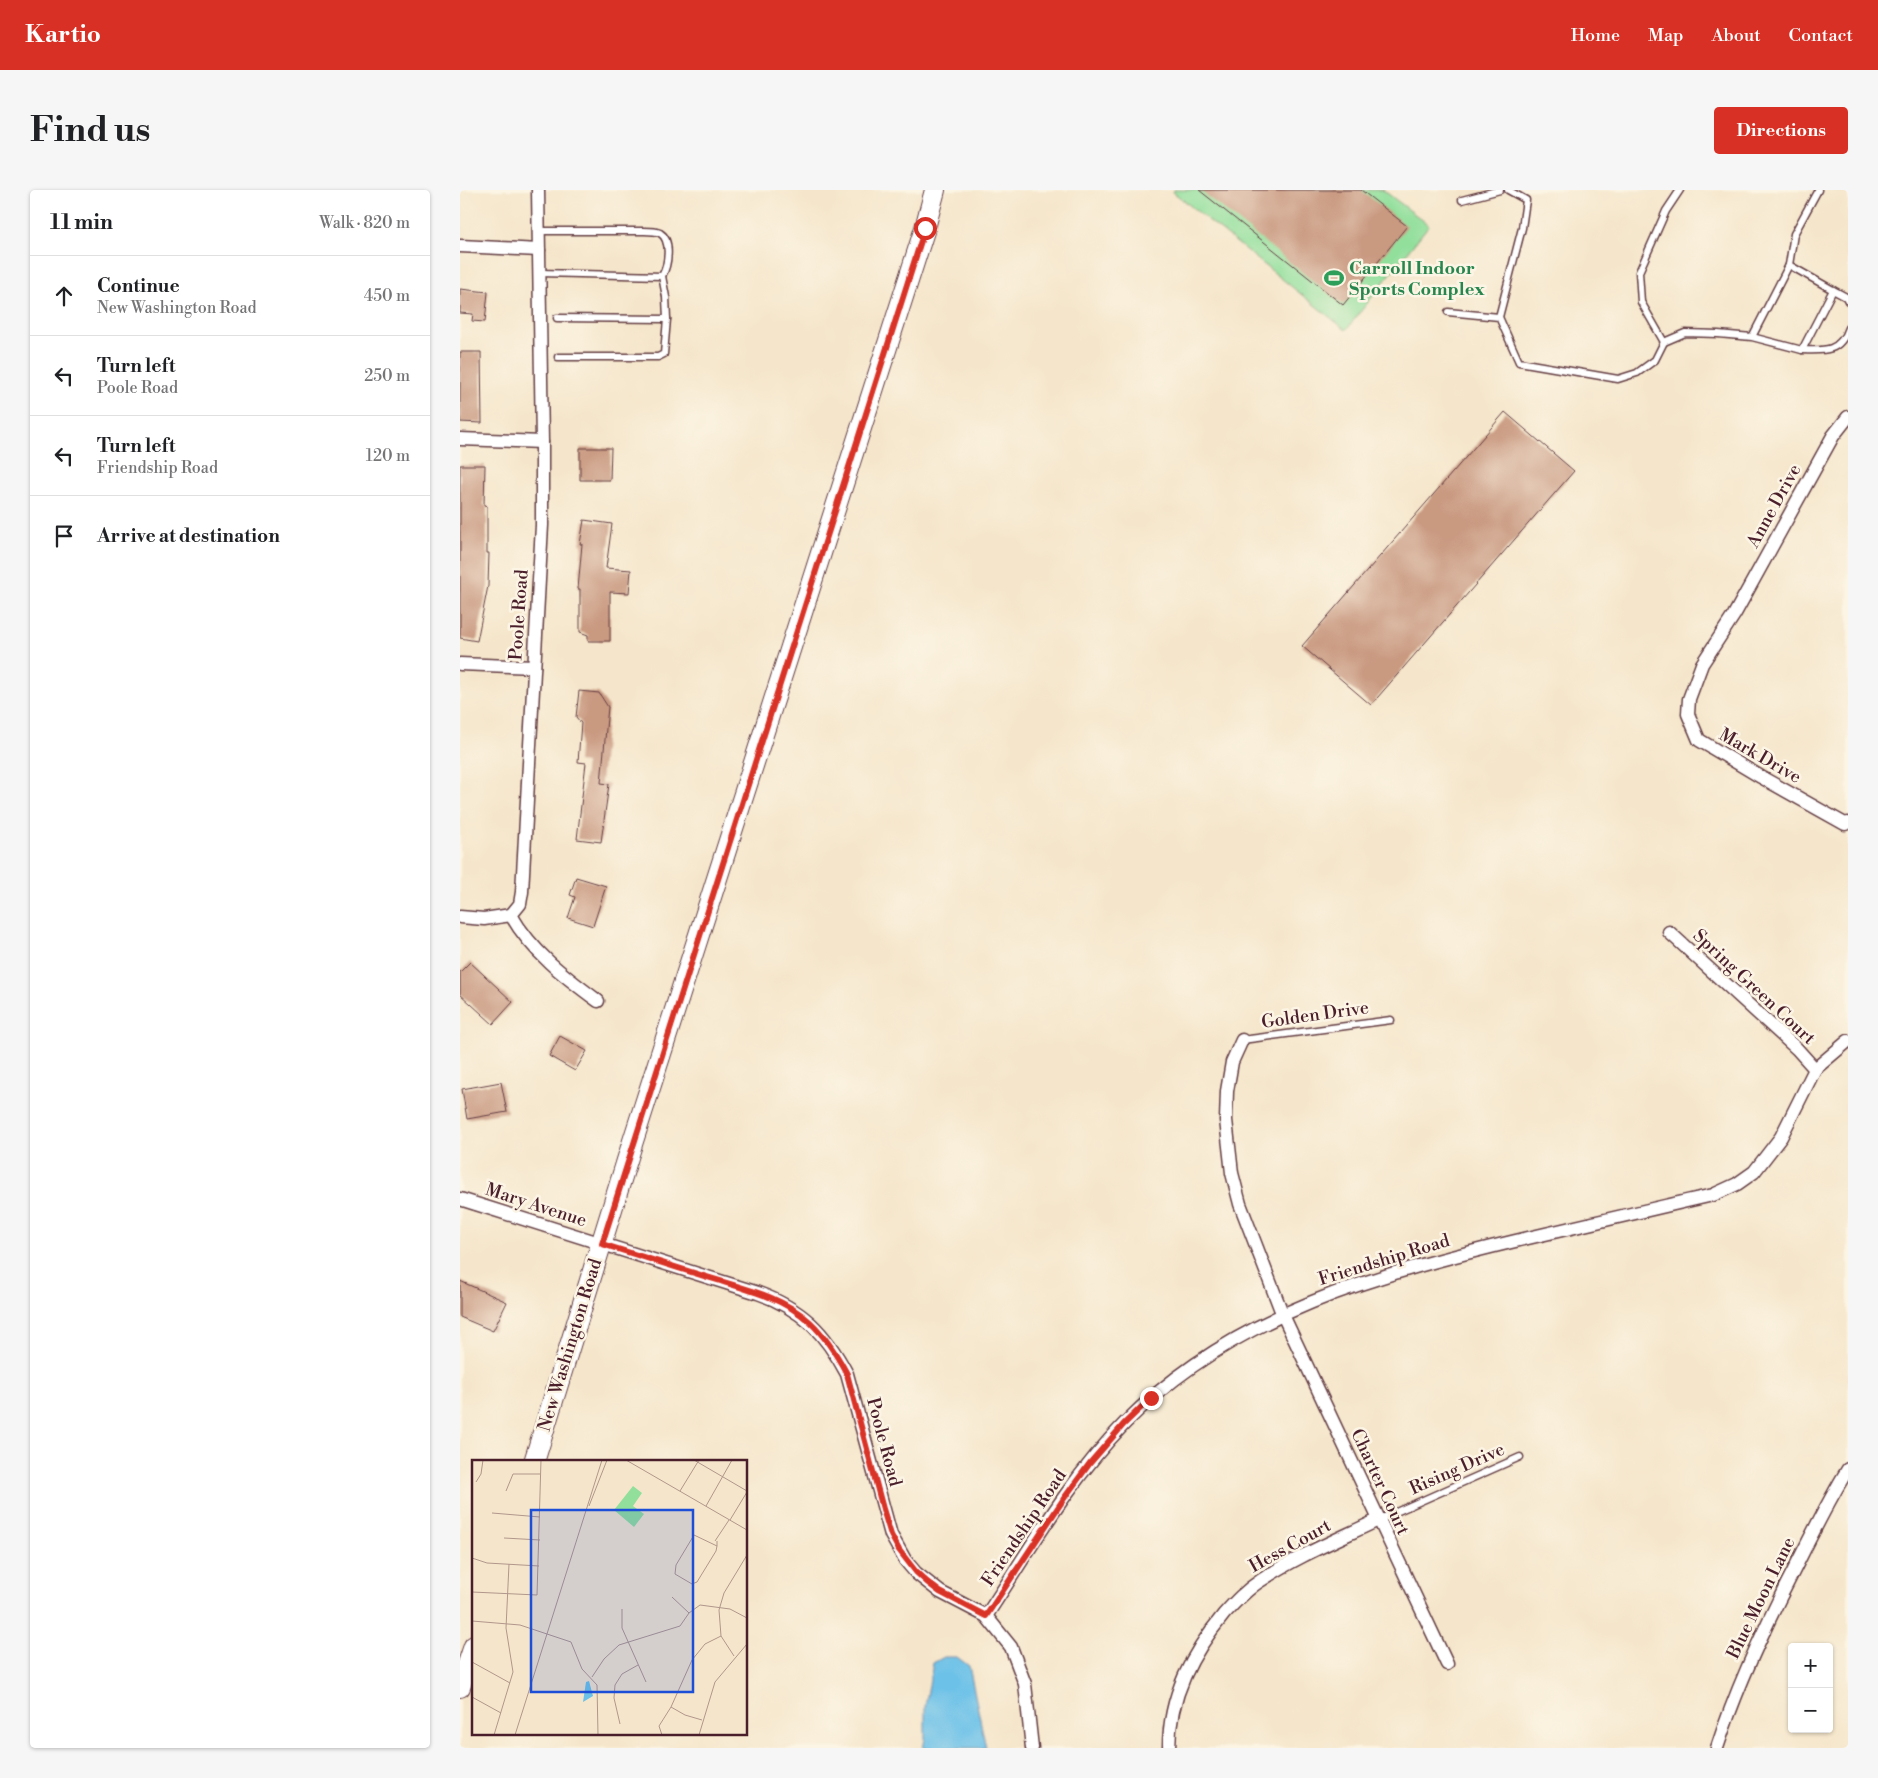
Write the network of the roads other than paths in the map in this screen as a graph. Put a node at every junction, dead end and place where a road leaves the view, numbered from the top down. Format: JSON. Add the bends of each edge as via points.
{"nodes":[{"id":1,"x":538,"y":190,"type":"edge"},
{"id":2,"x":935,"y":190,"type":"edge"},
{"id":3,"x":944,"y":190,"type":"edge"},
{"id":4,"x":1500,"y":190,"type":"edge"},
{"id":5,"x":1508,"y":190,"type":"edge"},
{"id":6,"x":1680,"y":190,"type":"edge"},
{"id":7,"x":1818,"y":190,"type":"edge"},
{"id":8,"x":1462,"y":200,"type":"dead end"},
{"id":9,"x":925,"y":228,"type":"junction"},
{"id":10,"x":539,"y":231,"type":"junction"},
{"id":11,"x":460,"y":246,"type":"edge"},
{"id":12,"x":539,"y":250,"type":"junction"},
{"id":13,"x":1789,"y":265,"type":"junction"},
{"id":14,"x":540,"y":273,"type":"junction"},
{"id":15,"x":662,"y":276,"type":"junction"},
{"id":16,"x":1833,"y":290,"type":"junction"},
{"id":17,"x":1848,"y":301,"type":"edge"},
{"id":18,"x":1448,"y":312,"type":"dead end"},
{"id":19,"x":1499,"y":317,"type":"junction"},
{"id":20,"x":557,"y":318,"type":"dead end"},
{"id":21,"x":667,"y":319,"type":"junction"},
{"id":22,"x":1848,"y":328,"type":"edge"},
{"id":23,"x":1752,"y":337,"type":"junction"},
{"id":24,"x":1664,"y":342,"type":"junction"},
{"id":25,"x":1802,"y":350,"type":"junction"},
{"id":26,"x":558,"y":357,"type":"dead end"},
{"id":27,"x":1848,"y":417,"type":"edge"},
{"id":28,"x":460,"y":438,"type":"edge"},
{"id":29,"x":542,"y":442,"type":"junction"},
{"id":30,"x":1734,"y":615,"type":"joint"},
{"id":31,"x":460,"y":664,"type":"edge"},
{"id":32,"x":534,"y":667,"type":"junction"},
{"id":33,"x":1848,"y":823,"type":"edge"},
{"id":34,"x":510,"y":916,"type":"junction"},
{"id":35,"x":460,"y":917,"type":"edge"},
{"id":36,"x":1669,"y":932,"type":"dead end"},
{"id":37,"x":598,"y":1001,"type":"dead end"},
{"id":38,"x":1391,"y":1020,"type":"dead end"},
{"id":39,"x":1242,"y":1040,"type":"joint"},
{"id":40,"x":1848,"y":1041,"type":"edge"},
{"id":41,"x":1815,"y":1069,"type":"junction"},
{"id":42,"x":460,"y":1199,"type":"edge"},
{"id":43,"x":602,"y":1244,"type":"junction"},
{"id":44,"x":1282,"y":1313,"type":"junction"},
{"id":45,"x":1520,"y":1457,"type":"dead end"},
{"id":46,"x":535,"y":1460,"type":"edge"},
{"id":47,"x":1848,"y":1469,"type":"edge"},
{"id":48,"x":1378,"y":1520,"type":"junction"},
{"id":49,"x":986,"y":1616,"type":"junction"},
{"id":50,"x":472,"y":1652,"type":"edge"},
{"id":51,"x":1447,"y":1664,"type":"dead end"},
{"id":52,"x":460,"y":1687,"type":"edge"},
{"id":53,"x":1032,"y":1748,"type":"edge"},
{"id":54,"x":1169,"y":1748,"type":"edge"},
{"id":55,"x":1717,"y":1748,"type":"edge"}],
"edges":[{"from":1,"to":10,"type":"street","name":"Poole Road"},
{"from":2,"to":9,"type":"main road","name":"New Washington Road"},
{"from":3,"to":9,"type":"main road","name":"New Washington Road"},
{"from":4,"to":8,"type":"lane"},
{"from":5,"to":19,"type":"lane","via":[[1526,200]]},
{"from":6,"to":24,"type":"lane","via":[[1666,211],[1640,272],[1641,302]]},
{"from":7,"to":13,"type":"lane","via":[[1794,234]]},
{"from":9,"to":43,"type":"main road","name":"New Washington Road"},
{"from":10,"to":12,"type":"street","name":"Poole Road"},
{"from":10,"to":15,"type":"lane","via":[[659,233],[665,238],[668,250]]},
{"from":11,"to":12,"type":"street"},
{"from":12,"to":14,"type":"street","name":"Poole Road"},
{"from":13,"to":16,"type":"lane"},
{"from":13,"to":23,"type":"lane"},
{"from":14,"to":15,"type":"lane"},
{"from":14,"to":29,"type":"street","name":"Poole Road"},
{"from":15,"to":21,"type":"lane"},
{"from":16,"to":17,"type":"lane"},
{"from":16,"to":25,"type":"lane"},
{"from":18,"to":19,"type":"lane"},
{"from":19,"to":24,"type":"lane","via":[[1519,362],[1618,378],[1637,373],[1655,360]]},
{"from":20,"to":21,"type":"lane"},
{"from":21,"to":26,"type":"lane","via":[[664,354],[658,357]]},
{"from":22,"to":25,"type":"lane","via":[[1845,338],[1836,347]]},
{"from":23,"to":24,"type":"lane","via":[[1686,333]]},
{"from":23,"to":25,"type":"lane"},
{"from":27,"to":30,"type":"street","name":"Anne Drive","via":[[1833,436]]},
{"from":28,"to":29,"type":"street"},
{"from":29,"to":32,"type":"street","name":"Poole Road","via":[[542,525]]},
{"from":30,"to":33,"type":"street","name":"Mark Drive","via":[[1702,664],[1689,700],[1688,714],[1699,740]]},
{"from":31,"to":32,"type":"street"},
{"from":32,"to":34,"type":"street","name":"Poole Road","via":[[522,892],[520,904]]},
{"from":34,"to":35,"type":"street"},
{"from":34,"to":37,"type":"street","via":[[540,954]]},
{"from":36,"to":41,"type":"street","name":"Spring Green Court"},
{"from":38,"to":39,"type":"lane","name":"Golden Drive"},
{"from":39,"to":44,"type":"street","name":"Charter Court","via":[[1232,1062],[1228,1091],[1229,1152],[1240,1204]]},
{"from":40,"to":41,"type":"street","name":"Friendship Road"},
{"from":41,"to":44,"type":"street","name":"Friendship Road","via":[[1782,1138],[1754,1172],[1729,1187],[1713,1194],[1446,1258],[1350,1287]]},
{"from":42,"to":43,"type":"street","name":"Mary Avenue"},
{"from":43,"to":46,"type":"main road","name":"New Washington Road"},
{"from":43,"to":49,"type":"street","name":"Poole Road","via":[[758,1293],[794,1309],[810,1321],[837,1354],[847,1374],[891,1535],[916,1572],[940,1592]]},
{"from":44,"to":48,"type":"street","name":"Charter Court"},
{"from":44,"to":49,"type":"street","name":"Friendship Road","via":[[1218,1347],[1182,1372],[1124,1424],[1065,1497]]},
{"from":45,"to":48,"type":"lane","name":"Rising Drive"},
{"from":47,"to":55,"type":"street","name":"Blue Moon Lane","via":[[1758,1641]]},
{"from":48,"to":51,"type":"street","name":"Charter Court"},
{"from":48,"to":54,"type":"street","name":"Hess Court","via":[[1277,1570],[1233,1605],[1207,1635],[1184,1677],[1172,1714]]},
{"from":49,"to":53,"type":"street","name":"Poole Road","via":[[1011,1647],[1025,1684]]},
{"from":50,"to":52,"type":"main road"}]}
